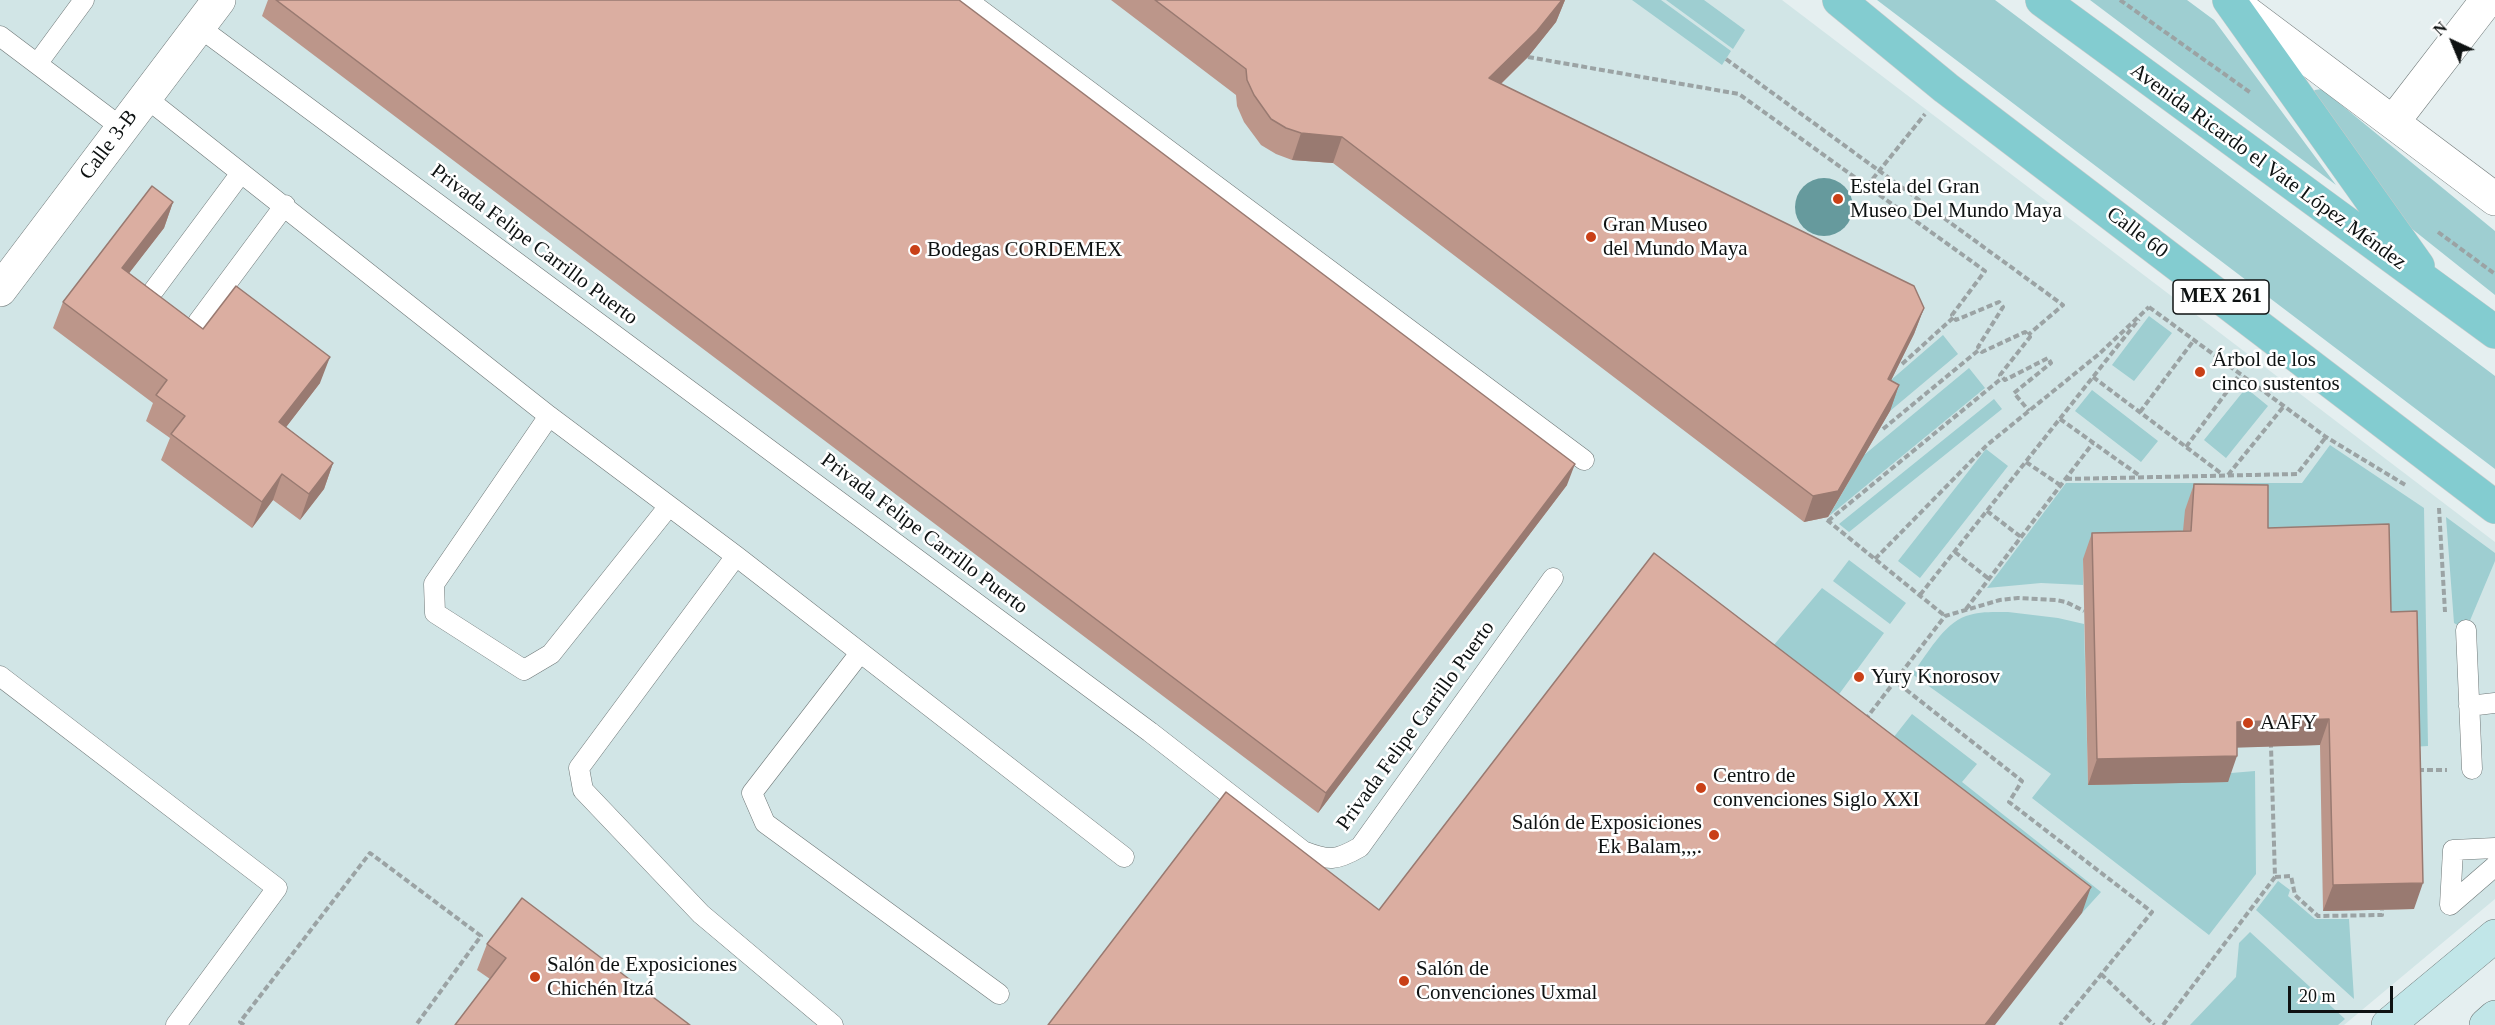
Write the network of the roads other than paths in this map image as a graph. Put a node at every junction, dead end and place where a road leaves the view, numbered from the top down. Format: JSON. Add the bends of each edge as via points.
{"nodes":[{"id":1,"x":84,"y":0,"type":"edge"},
{"id":2,"x":219,"y":0,"type":"edge"},
{"id":3,"x":967,"y":0,"type":"edge"},
{"id":4,"x":1839,"y":0,"type":"edge"},
{"id":5,"x":2042,"y":0,"type":"edge"},
{"id":6,"x":2230,"y":0,"type":"edge"},
{"id":7,"x":2487,"y":0,"type":"edge"},
{"id":8,"x":199,"y":27,"type":"junction"},
{"id":9,"x":0,"y":36,"type":"edge"},
{"id":10,"x":37,"y":64,"type":"junction"},
{"id":11,"x":146,"y":97,"type":"junction"},
{"id":12,"x":2393,"y":122,"type":"junction"},
{"id":13,"x":122,"y":128,"type":"junction"},
{"id":14,"x":241,"y":173,"type":"junction"},
{"id":15,"x":2495,"y":199,"type":"edge"},
{"id":16,"x":285,"y":205,"type":"junction"},
{"id":17,"x":0,"y":290,"type":"edge"},
{"id":18,"x":154,"y":290,"type":"edge"},
{"id":19,"x":2435,"y":290,"type":"junction"},
{"id":20,"x":198,"y":322,"type":"edge"},
{"id":21,"x":2495,"y":332,"type":"edge"},
{"id":22,"x":549,"y":416,"type":"junction"},
{"id":23,"x":1584,"y":460,"type":"dead end"},
{"id":24,"x":669,"y":506,"type":"junction"},
{"id":25,"x":2495,"y":507,"type":"edge"},
{"id":26,"x":736,"y":556,"type":"junction"},
{"id":27,"x":1553,"y":578,"type":"dead end"},
{"id":28,"x":2466,"y":630,"type":"dead end"},
{"id":29,"x":860,"y":652,"type":"junction"},
{"id":30,"x":0,"y":676,"type":"edge"},
{"id":31,"x":2495,"y":703,"type":"edge"},
{"id":32,"x":2469,"y":706,"type":"junction"},
{"id":33,"x":2462,"y":769,"type":"road end"},
{"id":34,"x":2495,"y":849,"type":"edge"},
{"id":35,"x":1124,"y":857,"type":"dead end"},
{"id":36,"x":2495,"y":866,"type":"edge"},
{"id":37,"x":2495,"y":936,"type":"edge"},
{"id":38,"x":999,"y":994,"type":"dead end"},
{"id":39,"x":2495,"y":1017,"type":"edge"},
{"id":40,"x":176,"y":1025,"type":"edge"},
{"id":41,"x":833,"y":1025,"type":"edge"},
{"id":42,"x":2388,"y":1025,"type":"edge"},
{"id":43,"x":2486,"y":1025,"type":"edge"}],
"edges":[{"from":1,"to":10,"type":"lane"},
{"from":2,"to":8,"type":"street","name":"Calle 3-B"},
{"from":3,"to":23,"type":"lane"},
{"from":4,"to":25,"type":"main road","name":"Calle 60","number":"MEX 261","via":[[1946,88]]},
{"from":5,"to":19,"type":"main road","name":"Avenida Ricardo el Vate López Méndez"},
{"from":6,"to":12,"type":"street"},
{"from":6,"to":19,"type":"main road"},
{"from":7,"to":12,"type":"street"},
{"from":8,"to":11,"type":"street","name":"Calle 3-B"},
{"from":8,"to":27,"type":"lane","name":"Privada Felipe Carrillo Puerto","via":[[1141,725],[1303,851],[1341,858],[1360,847]]},
{"from":9,"to":10,"type":"lane"},
{"from":10,"to":13,"type":"lane"},
{"from":11,"to":13,"type":"street","name":"Calle 3-B"},
{"from":11,"to":14,"type":"lane"},
{"from":12,"to":15,"type":"street"},
{"from":13,"to":17,"type":"street","name":"Calle 3-B"},
{"from":14,"to":16,"type":"lane"},
{"from":14,"to":18,"type":"lane"},
{"from":16,"to":20,"type":"lane"},
{"from":16,"to":22,"type":"lane"},
{"from":19,"to":21,"type":"main road","name":"Avenida Ricardo el Vate López Méndez"},
{"from":22,"to":24,"type":"lane"},
{"from":22,"to":24,"type":"lane","via":[[434,584],[435,614],[524,670],[551,654]]},
{"from":24,"to":26,"type":"lane"},
{"from":26,"to":29,"type":"lane"},
{"from":26,"to":41,"type":"lane","via":[[579,768],[583,790],[701,914]]},
{"from":28,"to":32,"type":"lane"},
{"from":29,"to":35,"type":"lane"},
{"from":29,"to":38,"type":"lane","via":[[752,793],[765,823]]},
{"from":30,"to":40,"type":"lane","via":[[277,888]]},
{"from":31,"to":32,"type":"lane"},
{"from":32,"to":33,"type":"lane"},
{"from":34,"to":36,"type":"lane","via":[[2453,850],[2450,904]]},
{"from":37,"to":42,"type":"street"},
{"from":39,"to":43,"type":"street"}]}
